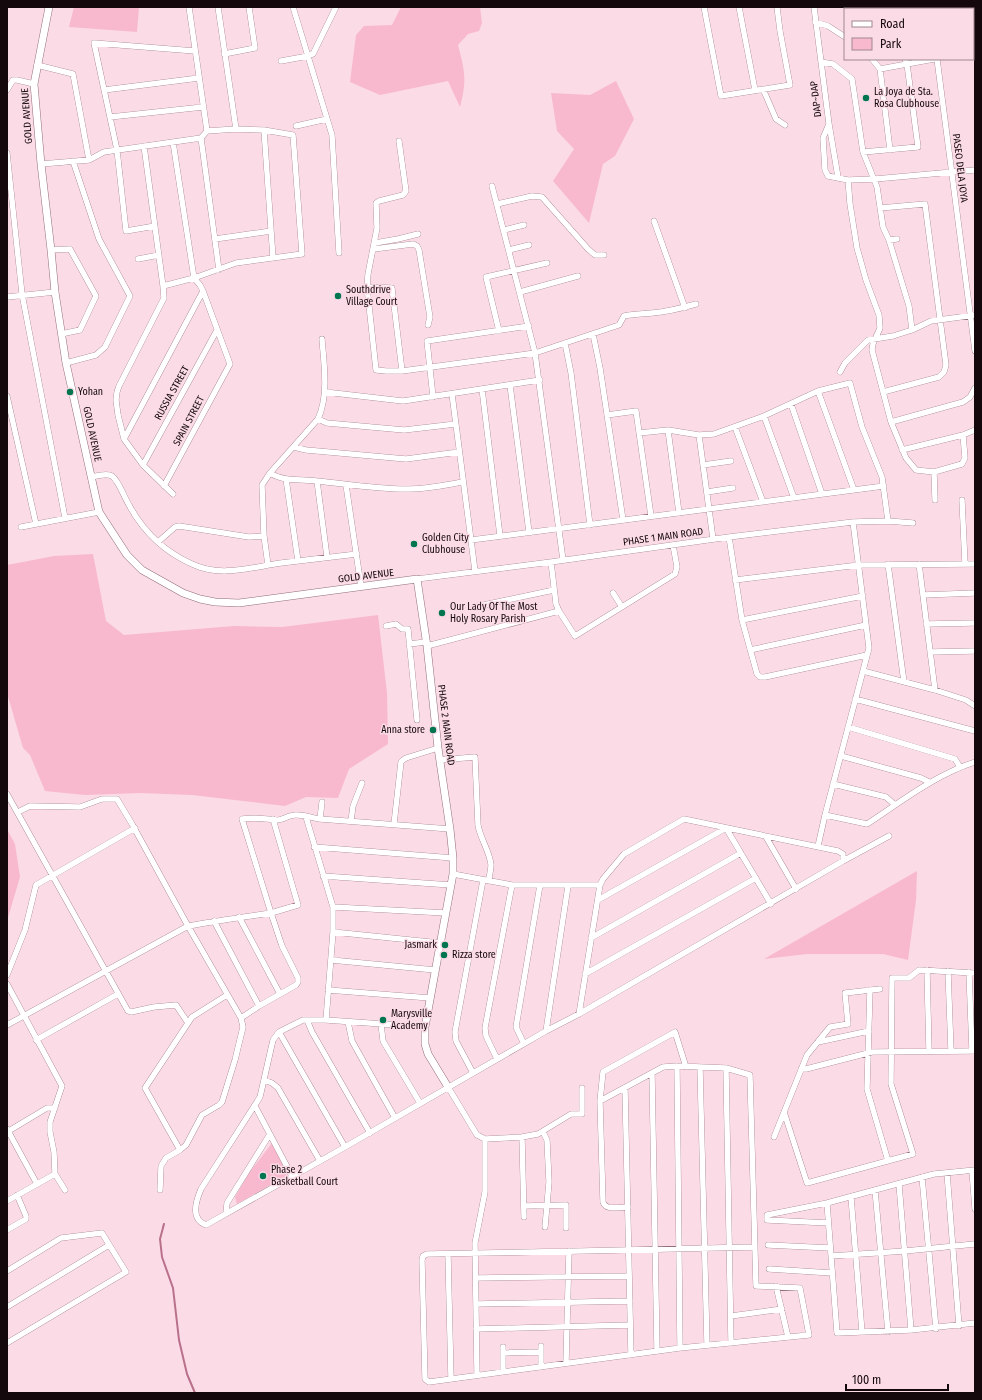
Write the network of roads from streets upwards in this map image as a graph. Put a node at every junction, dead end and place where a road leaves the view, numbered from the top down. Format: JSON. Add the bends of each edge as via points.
{"nodes":[{"id":1,"x":49,"y":7,"type":"edge"},
{"id":2,"x":189,"y":7,"type":"edge"},
{"id":3,"x":218,"y":7,"type":"edge"},
{"id":4,"x":249,"y":7,"type":"edge"},
{"id":5,"x":293,"y":7,"type":"edge"},
{"id":6,"x":336,"y":7,"type":"edge"},
{"id":7,"x":704,"y":7,"type":"edge"},
{"id":8,"x":739,"y":7,"type":"edge"},
{"id":9,"x":777,"y":7,"type":"edge"},
{"id":10,"x":814,"y":7,"type":"edge"},
{"id":11,"x":815,"y":22,"type":"junction"},
{"id":12,"x":844,"y":36,"type":"edge"},
{"id":13,"x":195,"y":51,"type":"junction"},
{"id":14,"x":224,"y":54,"type":"junction"},
{"id":15,"x":308,"y":56,"type":"junction"},
{"id":16,"x":281,"y":60,"type":"dead end"},
{"id":17,"x":873,"y":60,"type":"edge"},
{"id":18,"x":925,"y":60,"type":"edge"},
{"id":19,"x":937,"y":60,"type":"edge"},
{"id":20,"x":821,"y":62,"type":"junction"},
{"id":21,"x":906,"y":62,"type":"edge"},
{"id":22,"x":37,"y":65,"type":"junction"},
{"id":23,"x":880,"y":69,"type":"junction"},
{"id":24,"x":199,"y":78,"type":"junction"},
{"id":25,"x":34,"y":84,"type":"junction"},
{"id":26,"x":763,"y":89,"type":"junction"},
{"id":27,"x":7,"y":90,"type":"edge"},
{"id":28,"x":104,"y":90,"type":"junction"},
{"id":29,"x":755,"y":90,"type":"junction"},
{"id":30,"x":203,"y":107,"type":"junction"},
{"id":31,"x":110,"y":117,"type":"junction"},
{"id":32,"x":327,"y":119,"type":"junction"},
{"id":33,"x":829,"y":124,"type":"junction"},
{"id":34,"x":785,"y":125,"type":"dead end"},
{"id":35,"x":296,"y":126,"type":"dead end"},
{"id":36,"x":236,"y":129,"type":"junction"},
{"id":37,"x":264,"y":130,"type":"junction"},
{"id":38,"x":207,"y":132,"type":"junction"},
{"id":39,"x":201,"y":138,"type":"junction"},
{"id":40,"x":399,"y":141,"type":"dead end"},
{"id":41,"x":173,"y":142,"type":"junction"},
{"id":42,"x":144,"y":146,"type":"junction"},
{"id":43,"x":117,"y":150,"type":"junction"},
{"id":44,"x":890,"y":150,"type":"junction"},
{"id":45,"x":863,"y":152,"type":"junction"},
{"id":46,"x":7,"y":153,"type":"edge"},
{"id":47,"x":89,"y":160,"type":"junction"},
{"id":48,"x":74,"y":161,"type":"junction"},
{"id":49,"x":40,"y":164,"type":"junction"},
{"id":50,"x":975,"y":170,"type":"edge"},
{"id":51,"x":952,"y":172,"type":"junction"},
{"id":52,"x":838,"y":177,"type":"junction"},
{"id":53,"x":875,"y":179,"type":"junction"},
{"id":54,"x":848,"y":180,"type":"junction"},
{"id":55,"x":492,"y":186,"type":"dead end"},
{"id":56,"x":497,"y":204,"type":"junction"},
{"id":57,"x":880,"y":208,"type":"junction"},
{"id":58,"x":654,"y":221,"type":"dead end"},
{"id":59,"x":524,"y":225,"type":"dead end"},
{"id":60,"x":155,"y":226,"type":"junction"},
{"id":61,"x":504,"y":230,"type":"junction"},
{"id":62,"x":271,"y":231,"type":"junction"},
{"id":63,"x":418,"y":234,"type":"dead end"},
{"id":64,"x":215,"y":239,"type":"junction"},
{"id":65,"x":897,"y":239,"type":"dead end"},
{"id":66,"x":889,"y":240,"type":"junction"},
{"id":67,"x":529,"y":245,"type":"dead end"},
{"id":68,"x":375,"y":246,"type":"junction"},
{"id":69,"x":51,"y":250,"type":"junction"},
{"id":70,"x":509,"y":250,"type":"junction"},
{"id":71,"x":339,"y":253,"type":"dead end"},
{"id":72,"x":159,"y":255,"type":"junction"},
{"id":73,"x":604,"y":255,"type":"dead end"},
{"id":74,"x":273,"y":258,"type":"junction"},
{"id":75,"x":138,"y":259,"type":"dead end"},
{"id":76,"x":547,"y":263,"type":"dead end"},
{"id":77,"x":219,"y":270,"type":"junction"},
{"id":78,"x":515,"y":271,"type":"junction"},
{"id":79,"x":578,"y":276,"type":"dead end"},
{"id":80,"x":194,"y":278,"type":"junction"},
{"id":81,"x":163,"y":286,"type":"junction"},
{"id":82,"x":368,"y":287,"type":"junction"},
{"id":83,"x":203,"y":290,"type":"junction"},
{"id":84,"x":55,"y":292,"type":"junction"},
{"id":85,"x":520,"y":292,"type":"junction"},
{"id":86,"x":22,"y":294,"type":"junction"},
{"id":87,"x":7,"y":297,"type":"edge"},
{"id":88,"x":696,"y":304,"type":"dead end"},
{"id":89,"x":685,"y":308,"type":"junction"},
{"id":90,"x":972,"y":315,"type":"edge"},
{"id":91,"x":940,"y":319,"type":"junction"},
{"id":92,"x":428,"y":324,"type":"dead end"},
{"id":93,"x":528,"y":326,"type":"junction"},
{"id":94,"x":217,"y":330,"type":"junction"},
{"id":95,"x":912,"y":330,"type":"junction"},
{"id":96,"x":499,"y":331,"type":"junction"},
{"id":97,"x":61,"y":334,"type":"junction"},
{"id":98,"x":593,"y":334,"type":"junction"},
{"id":99,"x":322,"y":339,"type":"dead end"},
{"id":100,"x":876,"y":339,"type":"junction"},
{"id":101,"x":565,"y":343,"type":"junction"},
{"id":102,"x":975,"y":351,"type":"edge"},
{"id":103,"x":535,"y":353,"type":"junction"},
{"id":104,"x":66,"y":363,"type":"junction"},
{"id":105,"x":430,"y":368,"type":"junction"},
{"id":106,"x":402,"y":371,"type":"junction"},
{"id":107,"x":840,"y":372,"type":"dead end"},
{"id":108,"x":540,"y":380,"type":"junction"},
{"id":109,"x":510,"y":385,"type":"junction"},
{"id":110,"x":975,"y":388,"type":"edge"},
{"id":111,"x":482,"y":389,"type":"junction"},
{"id":112,"x":818,"y":391,"type":"junction"},
{"id":113,"x":325,"y":392,"type":"junction"},
{"id":114,"x":883,"y":392,"type":"junction"},
{"id":115,"x":452,"y":394,"type":"junction"},
{"id":116,"x":7,"y":396,"type":"edge"},
{"id":117,"x":433,"y":397,"type":"junction"},
{"id":118,"x":791,"y":404,"type":"junction"},
{"id":119,"x":607,"y":415,"type":"junction"},
{"id":120,"x":764,"y":416,"type":"junction"},
{"id":121,"x":318,"y":419,"type":"junction"},
{"id":122,"x":891,"y":422,"type":"junction"},
{"id":123,"x":456,"y":424,"type":"junction"},
{"id":124,"x":735,"y":427,"type":"junction"},
{"id":125,"x":668,"y":430,"type":"junction"},
{"id":126,"x":975,"y":430,"type":"edge"},
{"id":127,"x":640,"y":433,"type":"junction"},
{"id":128,"x":699,"y":435,"type":"junction"},
{"id":129,"x":963,"y":435,"type":"junction"},
{"id":130,"x":124,"y":439,"type":"junction"},
{"id":131,"x":294,"y":447,"type":"junction"},
{"id":132,"x":902,"y":450,"type":"junction"},
{"id":133,"x":459,"y":452,"type":"junction"},
{"id":134,"x":731,"y":462,"type":"dead end"},
{"id":135,"x":143,"y":465,"type":"junction"},
{"id":136,"x":703,"y":465,"type":"junction"},
{"id":137,"x":934,"y":472,"type":"junction"},
{"id":138,"x":270,"y":473,"type":"junction"},
{"id":139,"x":91,"y":477,"type":"junction"},
{"id":140,"x":286,"y":479,"type":"junction"},
{"id":141,"x":317,"y":481,"type":"junction"},
{"id":142,"x":463,"y":482,"type":"junction"},
{"id":143,"x":346,"y":485,"type":"junction"},
{"id":144,"x":164,"y":486,"type":"junction"},
{"id":145,"x":884,"y":486,"type":"junction"},
{"id":146,"x":733,"y":488,"type":"dead end"},
{"id":147,"x":854,"y":490,"type":"junction"},
{"id":148,"x":707,"y":492,"type":"junction"},
{"id":149,"x":173,"y":494,"type":"dead end"},
{"id":150,"x":822,"y":494,"type":"junction"},
{"id":151,"x":794,"y":498,"type":"junction"},
{"id":152,"x":935,"y":500,"type":"dead end"},
{"id":153,"x":962,"y":500,"type":"dead end"},
{"id":154,"x":763,"y":502,"type":"junction"},
{"id":155,"x":709,"y":509,"type":"junction"},
{"id":156,"x":99,"y":512,"type":"junction"},
{"id":157,"x":680,"y":512,"type":"junction"},
{"id":158,"x":651,"y":516,"type":"junction"},
{"id":159,"x":64,"y":518,"type":"junction"},
{"id":160,"x":623,"y":520,"type":"junction"},
{"id":161,"x":888,"y":521,"type":"junction"},
{"id":162,"x":853,"y":522,"type":"junction"},
{"id":163,"x":913,"y":523,"type":"dead end"},
{"id":164,"x":36,"y":524,"type":"junction"},
{"id":165,"x":590,"y":525,"type":"junction"},
{"id":166,"x":21,"y":527,"type":"dead end"},
{"id":167,"x":559,"y":528,"type":"junction"},
{"id":168,"x":529,"y":532,"type":"junction"},
{"id":169,"x":264,"y":536,"type":"junction"},
{"id":170,"x":500,"y":536,"type":"junction"},
{"id":171,"x":729,"y":537,"type":"junction"},
{"id":172,"x":713,"y":539,"type":"junction"},
{"id":173,"x":471,"y":540,"type":"junction"},
{"id":174,"x":158,"y":542,"type":"junction"},
{"id":175,"x":673,"y":545,"type":"junction"},
{"id":176,"x":357,"y":554,"type":"junction"},
{"id":177,"x":327,"y":557,"type":"junction"},
{"id":178,"x":564,"y":560,"type":"junction"},
{"id":179,"x":298,"y":561,"type":"junction"},
{"id":180,"x":551,"y":562,"type":"junction"},
{"id":181,"x":888,"y":564,"type":"junction"},
{"id":182,"x":919,"y":564,"type":"junction"},
{"id":183,"x":965,"y":564,"type":"junction"},
{"id":184,"x":975,"y":564,"type":"edge"},
{"id":185,"x":268,"y":565,"type":"junction"},
{"id":186,"x":859,"y":565,"type":"junction"},
{"id":187,"x":475,"y":571,"type":"junction"},
{"id":188,"x":417,"y":579,"type":"junction"},
{"id":189,"x":735,"y":580,"type":"junction"},
{"id":190,"x":361,"y":586,"type":"junction"},
{"id":191,"x":554,"y":590,"type":"junction"},
{"id":192,"x":613,"y":593,"type":"dead end"},
{"id":193,"x":975,"y":593,"type":"edge"},
{"id":194,"x":923,"y":595,"type":"junction"},
{"id":195,"x":863,"y":596,"type":"junction"},
{"id":196,"x":474,"y":607,"type":"dead end"},
{"id":197,"x":622,"y":607,"type":"junction"},
{"id":198,"x":559,"y":612,"type":"junction"},
{"id":199,"x":742,"y":620,"type":"junction"},
{"id":200,"x":975,"y":623,"type":"edge"},
{"id":201,"x":866,"y":624,"type":"junction"},
{"id":202,"x":926,"y":624,"type":"junction"},
{"id":203,"x":386,"y":626,"type":"dead end"},
{"id":204,"x":409,"y":644,"type":"junction"},
{"id":205,"x":426,"y":644,"type":"junction"},
{"id":206,"x":750,"y":650,"type":"junction"},
{"id":207,"x":975,"y":651,"type":"edge"},
{"id":208,"x":930,"y":652,"type":"junction"},
{"id":209,"x":867,"y":656,"type":"junction"},
{"id":210,"x":863,"y":671,"type":"junction"},
{"id":211,"x":904,"y":682,"type":"junction"},
{"id":212,"x":935,"y":690,"type":"junction"},
{"id":213,"x":855,"y":699,"type":"junction"},
{"id":214,"x":975,"y":706,"type":"edge"},
{"id":215,"x":417,"y":720,"type":"dead end"},
{"id":216,"x":848,"y":727,"type":"junction"},
{"id":217,"x":975,"y":731,"type":"edge"},
{"id":218,"x":438,"y":748,"type":"junction"},
{"id":219,"x":840,"y":756,"type":"junction"},
{"id":220,"x":440,"y":760,"type":"junction"},
{"id":221,"x":975,"y":762,"type":"edge"},
{"id":222,"x":960,"y":767,"type":"junction"},
{"id":223,"x":929,"y":782,"type":"junction"},
{"id":224,"x":362,"y":783,"type":"dead end"},
{"id":225,"x":833,"y":784,"type":"junction"},
{"id":226,"x":7,"y":794,"type":"edge"},
{"id":227,"x":322,"y":802,"type":"dead end"},
{"id":228,"x":895,"y":805,"type":"junction"},
{"id":229,"x":18,"y":812,"type":"junction"},
{"id":230,"x":825,"y":815,"type":"junction"},
{"id":231,"x":306,"y":817,"type":"junction"},
{"id":232,"x":273,"y":819,"type":"junction"},
{"id":233,"x":320,"y":819,"type":"junction"},
{"id":234,"x":351,"y":821,"type":"junction"},
{"id":235,"x":394,"y":824,"type":"junction"},
{"id":236,"x":134,"y":828,"type":"junction"},
{"id":237,"x":726,"y":828,"type":"junction"},
{"id":238,"x":450,"y":829,"type":"junction"},
{"id":239,"x":889,"y":836,"type":"dead end"},
{"id":240,"x":766,"y":837,"type":"junction"},
{"id":241,"x":818,"y":846,"type":"junction"},
{"id":242,"x":314,"y":847,"type":"junction"},
{"id":243,"x":741,"y":853,"type":"junction"},
{"id":244,"x":453,"y":858,"type":"junction"},
{"id":245,"x":843,"y":861,"type":"junction"},
{"id":246,"x":453,"y":874,"type":"junction"},
{"id":247,"x":53,"y":875,"type":"junction"},
{"id":248,"x":323,"y":876,"type":"junction"},
{"id":249,"x":756,"y":878,"type":"junction"},
{"id":250,"x":486,"y":880,"type":"junction"},
{"id":251,"x":451,"y":885,"type":"junction"},
{"id":252,"x":512,"y":885,"type":"junction"},
{"id":253,"x":540,"y":885,"type":"junction"},
{"id":254,"x":600,"y":885,"type":"junction"},
{"id":255,"x":568,"y":886,"type":"junction"},
{"id":256,"x":796,"y":889,"type":"junction"},
{"id":257,"x":598,"y":900,"type":"junction"},
{"id":258,"x":770,"y":904,"type":"junction"},
{"id":259,"x":333,"y":907,"type":"junction"},
{"id":260,"x":271,"y":913,"type":"junction"},
{"id":261,"x":446,"y":913,"type":"junction"},
{"id":262,"x":239,"y":918,"type":"junction"},
{"id":263,"x":214,"y":921,"type":"junction"},
{"id":264,"x":188,"y":926,"type":"junction"},
{"id":265,"x":333,"y":932,"type":"junction"},
{"id":266,"x":591,"y":938,"type":"junction"},
{"id":267,"x":440,"y":943,"type":"junction"},
{"id":268,"x":331,"y":960,"type":"junction"},
{"id":269,"x":435,"y":970,"type":"junction"},
{"id":270,"x":927,"y":970,"type":"junction"},
{"id":271,"x":105,"y":971,"type":"junction"},
{"id":272,"x":948,"y":971,"type":"junction"},
{"id":273,"x":972,"y":973,"type":"edge"},
{"id":274,"x":585,"y":974,"type":"junction"},
{"id":275,"x":7,"y":975,"type":"edge"},
{"id":276,"x":7,"y":984,"type":"edge"},
{"id":277,"x":880,"y":989,"type":"dead end"},
{"id":278,"x":328,"y":990,"type":"junction"},
{"id":279,"x":870,"y":990,"type":"junction"},
{"id":280,"x":118,"y":994,"type":"junction"},
{"id":281,"x":280,"y":994,"type":"junction"},
{"id":282,"x":227,"y":995,"type":"junction"},
{"id":283,"x":430,"y":998,"type":"junction"},
{"id":284,"x":259,"y":1006,"type":"junction"},
{"id":285,"x":579,"y":1014,"type":"junction"},
{"id":286,"x":23,"y":1016,"type":"junction"},
{"id":287,"x":241,"y":1018,"type":"junction"},
{"id":288,"x":307,"y":1020,"type":"junction"},
{"id":289,"x":326,"y":1020,"type":"junction"},
{"id":290,"x":348,"y":1022,"type":"junction"},
{"id":291,"x":188,"y":1023,"type":"junction"},
{"id":292,"x":381,"y":1024,"type":"junction"},
{"id":293,"x":7,"y":1025,"type":"edge"},
{"id":294,"x":425,"y":1027,"type":"junction"},
{"id":295,"x":546,"y":1031,"type":"junction"},
{"id":296,"x":869,"y":1031,"type":"junction"},
{"id":297,"x":279,"y":1032,"type":"junction"},
{"id":298,"x":36,"y":1040,"type":"junction"},
{"id":299,"x":818,"y":1042,"type":"junction"},
{"id":300,"x":524,"y":1044,"type":"junction"},
{"id":301,"x":892,"y":1051,"type":"junction"},
{"id":302,"x":929,"y":1051,"type":"junction"},
{"id":303,"x":951,"y":1051,"type":"junction"},
{"id":304,"x":974,"y":1051,"type":"edge"},
{"id":305,"x":868,"y":1053,"type":"junction"},
{"id":306,"x":497,"y":1059,"type":"junction"},
{"id":307,"x":677,"y":1066,"type":"junction"},
{"id":308,"x":686,"y":1067,"type":"junction"},
{"id":309,"x":700,"y":1067,"type":"junction"},
{"id":310,"x":726,"y":1068,"type":"junction"},
{"id":311,"x":801,"y":1069,"type":"junction"},
{"id":312,"x":473,"y":1073,"type":"junction"},
{"id":313,"x":652,"y":1073,"type":"junction"},
{"id":314,"x":264,"y":1080,"type":"junction"},
{"id":315,"x":448,"y":1087,"type":"junction"},
{"id":316,"x":582,"y":1088,"type":"dead end"},
{"id":317,"x":625,"y":1088,"type":"junction"},
{"id":318,"x":600,"y":1101,"type":"junction"},
{"id":319,"x":420,"y":1104,"type":"junction"},
{"id":320,"x":255,"y":1106,"type":"junction"},
{"id":321,"x":55,"y":1108,"type":"junction"},
{"id":322,"x":784,"y":1112,"type":"junction"},
{"id":323,"x":395,"y":1118,"type":"junction"},
{"id":324,"x":7,"y":1131,"type":"edge"},
{"id":325,"x":370,"y":1132,"type":"junction"},
{"id":326,"x":542,"y":1132,"type":"junction"},
{"id":327,"x":270,"y":1134,"type":"junction"},
{"id":328,"x":522,"y":1137,"type":"junction"},
{"id":329,"x":774,"y":1137,"type":"dead end"},
{"id":330,"x":485,"y":1138,"type":"junction"},
{"id":331,"x":345,"y":1147,"type":"junction"},
{"id":332,"x":180,"y":1150,"type":"junction"},
{"id":333,"x":320,"y":1161,"type":"junction"},
{"id":334,"x":888,"y":1161,"type":"junction"},
{"id":335,"x":973,"y":1170,"type":"edge"},
{"id":336,"x":947,"y":1173,"type":"junction"},
{"id":337,"x":55,"y":1174,"type":"junction"},
{"id":338,"x":292,"y":1176,"type":"junction"},
{"id":339,"x":922,"y":1177,"type":"junction"},
{"id":340,"x":37,"y":1184,"type":"junction"},
{"id":341,"x":899,"y":1184,"type":"junction"},
{"id":342,"x":65,"y":1190,"type":"dead end"},
{"id":343,"x":160,"y":1190,"type":"dead end"},
{"id":344,"x":875,"y":1190,"type":"junction"},
{"id":345,"x":17,"y":1195,"type":"junction"},
{"id":346,"x":851,"y":1197,"type":"junction"},
{"id":347,"x":7,"y":1201,"type":"edge"},
{"id":348,"x":827,"y":1203,"type":"junction"},
{"id":349,"x":548,"y":1205,"type":"junction"},
{"id":350,"x":524,"y":1206,"type":"junction"},
{"id":351,"x":628,"y":1207,"type":"junction"},
{"id":352,"x":975,"y":1209,"type":"edge"},
{"id":353,"x":226,"y":1213,"type":"junction"},
{"id":354,"x":524,"y":1217,"type":"dead end"},
{"id":355,"x":828,"y":1223,"type":"junction"},
{"id":356,"x":545,"y":1227,"type":"dead end"},
{"id":357,"x":566,"y":1228,"type":"dead end"},
{"id":358,"x":7,"y":1230,"type":"edge"},
{"id":359,"x":975,"y":1244,"type":"edge"},
{"id":360,"x":109,"y":1245,"type":"junction"},
{"id":361,"x":768,"y":1245,"type":"dead end"},
{"id":362,"x":953,"y":1246,"type":"junction"},
{"id":363,"x":755,"y":1247,"type":"junction"},
{"id":364,"x":704,"y":1248,"type":"junction"},
{"id":365,"x":729,"y":1248,"type":"junction"},
{"id":366,"x":830,"y":1248,"type":"junction"},
{"id":367,"x":679,"y":1249,"type":"junction"},
{"id":368,"x":929,"y":1249,"type":"junction"},
{"id":369,"x":629,"y":1250,"type":"junction"},
{"id":370,"x":655,"y":1250,"type":"junction"},
{"id":371,"x":569,"y":1251,"type":"junction"},
{"id":372,"x":905,"y":1251,"type":"junction"},
{"id":373,"x":880,"y":1252,"type":"junction"},
{"id":374,"x":476,"y":1253,"type":"junction"},
{"id":375,"x":448,"y":1254,"type":"junction"},
{"id":376,"x":856,"y":1254,"type":"junction"},
{"id":377,"x":831,"y":1256,"type":"junction"},
{"id":378,"x":769,"y":1269,"type":"dead end"},
{"id":379,"x":7,"y":1271,"type":"edge"},
{"id":380,"x":832,"y":1273,"type":"junction"},
{"id":381,"x":568,"y":1276,"type":"junction"},
{"id":382,"x":629,"y":1276,"type":"junction"},
{"id":383,"x":476,"y":1278,"type":"junction"},
{"id":384,"x":776,"y":1286,"type":"junction"},
{"id":385,"x":630,"y":1301,"type":"junction"},
{"id":386,"x":568,"y":1302,"type":"junction"},
{"id":387,"x":476,"y":1304,"type":"junction"},
{"id":388,"x":7,"y":1307,"type":"edge"},
{"id":389,"x":782,"y":1309,"type":"junction"},
{"id":390,"x":731,"y":1316,"type":"junction"},
{"id":391,"x":975,"y":1323,"type":"edge"},
{"id":392,"x":630,"y":1325,"type":"junction"},
{"id":393,"x":959,"y":1326,"type":"junction"},
{"id":394,"x":567,"y":1327,"type":"junction"},
{"id":395,"x":476,"y":1329,"type":"junction"},
{"id":396,"x":936,"y":1329,"type":"junction"},
{"id":397,"x":911,"y":1330,"type":"junction"},
{"id":398,"x":862,"y":1332,"type":"junction"},
{"id":399,"x":888,"y":1332,"type":"junction"},
{"id":400,"x":788,"y":1337,"type":"junction"},
{"id":401,"x":7,"y":1343,"type":"edge"},
{"id":402,"x":731,"y":1343,"type":"junction"},
{"id":403,"x":707,"y":1345,"type":"junction"},
{"id":404,"x":680,"y":1348,"type":"junction"},
{"id":405,"x":657,"y":1351,"type":"junction"},
{"id":406,"x":631,"y":1355,"type":"junction"},
{"id":407,"x":566,"y":1364,"type":"junction"},
{"id":408,"x":541,"y":1367,"type":"junction"},
{"id":409,"x":503,"y":1372,"type":"junction"},
{"id":410,"x":477,"y":1375,"type":"junction"},
{"id":411,"x":451,"y":1379,"type":"junction"}],
"edges":[{"from":1,"to":22,"type":"street","name":"GOLD AVENUE"},
{"from":2,"to":13,"type":"street"},
{"from":3,"to":14,"type":"street"},
{"from":4,"to":14,"type":"street","via":[[255,48]]},
{"from":5,"to":15,"type":"street"},
{"from":6,"to":15,"type":"street","via":[[313,54]]},
{"from":7,"to":29,"type":"street","via":[[721,96]]},
{"from":8,"to":29,"type":"street"},
{"from":9,"to":26,"type":"street","via":[[790,85]]},
{"from":10,"to":11,"type":"street","name":"DAP~DAP"},
{"from":11,"to":12,"type":"street","via":[[828,26]]},
{"from":11,"to":20,"type":"street","name":"DAP~DAP"},
{"from":13,"to":24,"type":"street"},
{"from":13,"to":28,"type":"street","via":[[94,43]]},
{"from":14,"to":36,"type":"street"},
{"from":15,"to":16,"type":"street"},
{"from":15,"to":32,"type":"street"},
{"from":17,"to":23,"type":"street"},
{"from":18,"to":21,"type":"street"},
{"from":19,"to":51,"type":"street","name":"PASEO DELA JOYA"},
{"from":20,"to":33,"type":"street","name":"DAP~DAP"},
{"from":20,"to":45,"type":"street","via":[[833,64],[852,79]]},
{"from":21,"to":23,"type":"street"},
{"from":21,"to":44,"type":"street","via":[[918,147]]},
{"from":22,"to":25,"type":"street","name":"GOLD AVENUE"},
{"from":22,"to":47,"type":"street","via":[[73,74]]},
{"from":23,"to":44,"type":"street"},
{"from":24,"to":28,"type":"street"},
{"from":24,"to":30,"type":"street"},
{"from":25,"to":27,"type":"street","via":[[13,80]]},
{"from":25,"to":49,"type":"street","name":"GOLD AVENUE"},
{"from":26,"to":29,"type":"street"},
{"from":26,"to":34,"type":"street","via":[[776,119]]},
{"from":28,"to":31,"type":"street"},
{"from":30,"to":31,"type":"street"},
{"from":30,"to":38,"type":"street"},
{"from":31,"to":43,"type":"street"},
{"from":32,"to":35,"type":"street"},
{"from":32,"to":71,"type":"street","via":[[332,135]]},
{"from":33,"to":52,"type":"street","name":"DAP~DAP"},
{"from":33,"to":52,"type":"street","via":[[822,138],[825,170],[828,176]]},
{"from":36,"to":37,"type":"street"},
{"from":36,"to":38,"type":"street"},
{"from":37,"to":62,"type":"street"},
{"from":37,"to":74,"type":"street","via":[[293,135],[299,197],[302,254]]},
{"from":38,"to":39,"type":"street"},
{"from":39,"to":41,"type":"street"},
{"from":39,"to":64,"type":"street"},
{"from":40,"to":68,"type":"street","via":[[406,191],[403,195],[376,203]]},
{"from":41,"to":42,"type":"street"},
{"from":41,"to":80,"type":"street"},
{"from":42,"to":43,"type":"street"},
{"from":42,"to":60,"type":"street"},
{"from":43,"to":47,"type":"street","via":[[104,152]]},
{"from":43,"to":60,"type":"street","via":[[126,231]]},
{"from":44,"to":45,"type":"street"},
{"from":45,"to":53,"type":"street"},
{"from":46,"to":86,"type":"street"},
{"from":47,"to":48,"type":"street"},
{"from":48,"to":49,"type":"street"},
{"from":48,"to":104,"type":"street","via":[[99,239],[130,296],[104,348],[96,355]]},
{"from":49,"to":69,"type":"street","name":"GOLD AVENUE"},
{"from":50,"to":51,"type":"street"},
{"from":51,"to":53,"type":"street"},
{"from":51,"to":90,"type":"street","name":"PASEO DELA JOYA"},
{"from":52,"to":54,"type":"street"},
{"from":53,"to":54,"type":"street"},
{"from":53,"to":57,"type":"street"},
{"from":54,"to":100,"type":"street","via":[[857,248],[879,315],[880,328]]},
{"from":55,"to":56,"type":"street"},
{"from":56,"to":61,"type":"street"},
{"from":56,"to":73,"type":"street","via":[[532,196],[542,197],[588,249],[595,255]]},
{"from":57,"to":66,"type":"street","via":[[883,227]]},
{"from":57,"to":91,"type":"street","via":[[925,204]]},
{"from":58,"to":89,"type":"street"},
{"from":59,"to":61,"type":"street"},
{"from":60,"to":72,"type":"street"},
{"from":61,"to":70,"type":"street"},
{"from":62,"to":64,"type":"street"},
{"from":62,"to":74,"type":"street"},
{"from":63,"to":68,"type":"street"},
{"from":64,"to":77,"type":"street"},
{"from":65,"to":66,"type":"street"},
{"from":66,"to":95,"type":"street","via":[[909,306]]},
{"from":67,"to":70,"type":"street"},
{"from":68,"to":82,"type":"street","via":[[368,274]]},
{"from":68,"to":92,"type":"street","via":[[417,246],[430,317]]},
{"from":69,"to":84,"type":"street","name":"GOLD AVENUE"},
{"from":69,"to":97,"type":"street","via":[[70,249],[96,296],[80,330]]},
{"from":70,"to":78,"type":"street"},
{"from":72,"to":75,"type":"street"},
{"from":72,"to":81,"type":"street"},
{"from":74,"to":77,"type":"street","via":[[236,263]]},
{"from":76,"to":78,"type":"street"},
{"from":77,"to":80,"type":"street"},
{"from":78,"to":85,"type":"street"},
{"from":78,"to":96,"type":"street","via":[[486,277]]},
{"from":79,"to":85,"type":"street"},
{"from":80,"to":81,"type":"street"},
{"from":80,"to":83,"type":"street"},
{"from":81,"to":130,"type":"street","via":[[164,298],[117,392],[118,415]]},
{"from":82,"to":106,"type":"street","via":[[392,288]]},
{"from":82,"to":106,"type":"street","via":[[376,370]]},
{"from":83,"to":94,"type":"street"},
{"from":83,"to":130,"type":"street"},
{"from":84,"to":86,"type":"street"},
{"from":84,"to":97,"type":"street","name":"GOLD AVENUE"},
{"from":85,"to":93,"type":"street"},
{"from":86,"to":87,"type":"street"},
{"from":86,"to":159,"type":"street"},
{"from":88,"to":89,"type":"street"},
{"from":89,"to":98,"type":"street","via":[[624,316],[619,325]]},
{"from":90,"to":91,"type":"street"},
{"from":90,"to":102,"type":"street","name":"PASEO DELA JOYA"},
{"from":91,"to":95,"type":"street"},
{"from":91,"to":114,"type":"street","via":[[946,365],[944,372],[939,377]]},
{"from":93,"to":96,"type":"street"},
{"from":93,"to":103,"type":"street"},
{"from":94,"to":135,"type":"street","name":"RUSSIA STREET"},
{"from":94,"to":144,"type":"street","name":"SPAIN STREET","via":[[230,364]]},
{"from":95,"to":100,"type":"street"},
{"from":96,"to":105,"type":"street","via":[[427,341]]},
{"from":97,"to":104,"type":"street","name":"GOLD AVENUE"},
{"from":98,"to":101,"type":"street"},
{"from":98,"to":119,"type":"street"},
{"from":99,"to":113,"type":"street"},
{"from":100,"to":107,"type":"street","via":[[868,340],[845,362]]},
{"from":100,"to":114,"type":"street","via":[[872,350]]},
{"from":101,"to":103,"type":"street"},
{"from":101,"to":165,"type":"street"},
{"from":103,"to":105,"type":"street"},
{"from":103,"to":108,"type":"street"},
{"from":104,"to":139,"type":"street","name":"GOLD AVENUE"},
{"from":105,"to":106,"type":"street"},
{"from":105,"to":117,"type":"street"},
{"from":108,"to":109,"type":"street"},
{"from":108,"to":167,"type":"street"},
{"from":109,"to":111,"type":"street"},
{"from":109,"to":168,"type":"street"},
{"from":110,"to":122,"type":"street","via":[[970,397],[963,402]]},
{"from":111,"to":115,"type":"street"},
{"from":111,"to":170,"type":"street"},
{"from":112,"to":118,"type":"street"},
{"from":112,"to":145,"type":"street","via":[[850,383],[862,427]]},
{"from":112,"to":147,"type":"street"},
{"from":113,"to":117,"type":"street","via":[[403,401]]},
{"from":113,"to":121,"type":"street"},
{"from":114,"to":122,"type":"street"},
{"from":115,"to":117,"type":"street"},
{"from":115,"to":123,"type":"street"},
{"from":116,"to":164,"type":"street"},
{"from":118,"to":120,"type":"street"},
{"from":118,"to":150,"type":"street"},
{"from":119,"to":127,"type":"street","via":[[636,411]]},
{"from":119,"to":160,"type":"street"},
{"from":120,"to":124,"type":"street"},
{"from":120,"to":151,"type":"street"},
{"from":121,"to":123,"type":"street","via":[[327,423],[404,430]]},
{"from":121,"to":131,"type":"street"},
{"from":122,"to":132,"type":"street"},
{"from":123,"to":133,"type":"street"},
{"from":124,"to":128,"type":"street","via":[[714,434]]},
{"from":124,"to":154,"type":"street"},
{"from":125,"to":127,"type":"street"},
{"from":125,"to":128,"type":"street"},
{"from":125,"to":157,"type":"street"},
{"from":126,"to":129,"type":"street"},
{"from":127,"to":158,"type":"street"},
{"from":128,"to":136,"type":"street"},
{"from":129,"to":132,"type":"street"},
{"from":129,"to":137,"type":"street","via":[[965,458],[962,464]]},
{"from":130,"to":135,"type":"street"},
{"from":131,"to":133,"type":"street","via":[[406,459]]},
{"from":131,"to":138,"type":"street"},
{"from":132,"to":137,"type":"street","via":[[916,470]]},
{"from":133,"to":142,"type":"street"},
{"from":134,"to":136,"type":"street"},
{"from":135,"to":144,"type":"street"},
{"from":136,"to":148,"type":"street"},
{"from":137,"to":152,"type":"street"},
{"from":138,"to":140,"type":"street"},
{"from":138,"to":169,"type":"street","via":[[262,485]]},
{"from":139,"to":156,"type":"street","name":"GOLD AVENUE"},
{"from":139,"to":174,"type":"street","via":[[112,476],[129,506]]},
{"from":140,"to":141,"type":"street"},
{"from":140,"to":179,"type":"street"},
{"from":141,"to":143,"type":"street"},
{"from":141,"to":177,"type":"street"},
{"from":142,"to":143,"type":"street","via":[[407,489]]},
{"from":142,"to":173,"type":"street"},
{"from":143,"to":176,"type":"street"},
{"from":144,"to":149,"type":"street"},
{"from":145,"to":147,"type":"street"},
{"from":145,"to":161,"type":"street"},
{"from":146,"to":148,"type":"street"},
{"from":147,"to":150,"type":"street"},
{"from":148,"to":155,"type":"street"},
{"from":150,"to":151,"type":"street"},
{"from":151,"to":154,"type":"street"},
{"from":153,"to":183,"type":"street"},
{"from":154,"to":155,"type":"street"},
{"from":155,"to":157,"type":"street"},
{"from":155,"to":172,"type":"street"},
{"from":156,"to":159,"type":"street"},
{"from":156,"to":190,"type":"street","name":"GOLD AVENUE","via":[[127,555],[142,570],[183,593],[200,599],[240,603]]},
{"from":157,"to":158,"type":"street"},
{"from":158,"to":160,"type":"street"},
{"from":159,"to":164,"type":"street"},
{"from":160,"to":165,"type":"street"},
{"from":161,"to":162,"type":"street","name":"PHASE 1 MAIN ROAD"},
{"from":161,"to":163,"type":"street","name":"PHASE 1 MAIN ROAD"},
{"from":162,"to":171,"type":"street","name":"PHASE 1 MAIN ROAD"},
{"from":162,"to":186,"type":"street"},
{"from":164,"to":166,"type":"street"},
{"from":165,"to":167,"type":"street"},
{"from":167,"to":168,"type":"street"},
{"from":167,"to":178,"type":"street"},
{"from":168,"to":170,"type":"street"},
{"from":169,"to":174,"type":"street","via":[[249,537],[179,526]]},
{"from":169,"to":185,"type":"street"},
{"from":170,"to":173,"type":"street"},
{"from":171,"to":172,"type":"street","name":"PHASE 1 MAIN ROAD"},
{"from":171,"to":189,"type":"street"},
{"from":172,"to":175,"type":"street","name":"PHASE 1 MAIN ROAD"},
{"from":173,"to":187,"type":"street"},
{"from":174,"to":185,"type":"street","via":[[192,564],[208,570],[234,572]]},
{"from":175,"to":178,"type":"street","name":"PHASE 1 MAIN ROAD"},
{"from":175,"to":197,"type":"street","via":[[677,567],[675,574]]},
{"from":176,"to":177,"type":"street"},
{"from":176,"to":190,"type":"street"},
{"from":177,"to":179,"type":"street"},
{"from":178,"to":180,"type":"street","name":"PHASE 1 MAIN ROAD"},
{"from":179,"to":185,"type":"street"},
{"from":180,"to":187,"type":"street","name":"PHASE 1 MAIN ROAD"},
{"from":180,"to":191,"type":"street"},
{"from":181,"to":182,"type":"street"},
{"from":181,"to":186,"type":"street"},
{"from":181,"to":211,"type":"street"},
{"from":182,"to":183,"type":"street"},
{"from":182,"to":194,"type":"street"},
{"from":183,"to":184,"type":"street"},
{"from":186,"to":189,"type":"street"},
{"from":186,"to":195,"type":"street"},
{"from":187,"to":188,"type":"street","name":"PHASE 1 MAIN ROAD"},
{"from":188,"to":190,"type":"street","name":"GOLD AVENUE"},
{"from":188,"to":205,"type":"street","name":"PHASE 2 MAIN ROAD"},
{"from":189,"to":199,"type":"street"},
{"from":191,"to":196,"type":"street"},
{"from":191,"to":198,"type":"street"},
{"from":192,"to":197,"type":"street"},
{"from":193,"to":194,"type":"street"},
{"from":194,"to":202,"type":"street"},
{"from":195,"to":199,"type":"street"},
{"from":195,"to":201,"type":"street"},
{"from":197,"to":198,"type":"street","via":[[575,636]]},
{"from":198,"to":205,"type":"street"},
{"from":199,"to":206,"type":"street"},
{"from":200,"to":202,"type":"street"},
{"from":201,"to":206,"type":"street"},
{"from":201,"to":209,"type":"street","via":[[869,648]]},
{"from":202,"to":208,"type":"street"},
{"from":203,"to":204,"type":"street","via":[[396,624],[402,629],[408,629]]},
{"from":204,"to":205,"type":"street"},
{"from":204,"to":215,"type":"street"},
{"from":205,"to":218,"type":"street","name":"PHASE 2 MAIN ROAD"},
{"from":206,"to":209,"type":"street","via":[[760,677]]},
{"from":207,"to":208,"type":"street"},
{"from":208,"to":212,"type":"street"},
{"from":209,"to":210,"type":"street"},
{"from":210,"to":211,"type":"street"},
{"from":210,"to":213,"type":"street"},
{"from":211,"to":212,"type":"street"},
{"from":212,"to":214,"type":"street","via":[[966,700]]},
{"from":213,"to":216,"type":"street"},
{"from":213,"to":217,"type":"street"},
{"from":216,"to":219,"type":"street"},
{"from":216,"to":222,"type":"street","via":[[955,759]]},
{"from":218,"to":220,"type":"street","name":"PHASE 2 MAIN ROAD"},
{"from":218,"to":235,"type":"street","via":[[401,762]]},
{"from":219,"to":223,"type":"street"},
{"from":219,"to":225,"type":"street"},
{"from":220,"to":238,"type":"street","name":"PHASE 2 MAIN ROAD"},
{"from":220,"to":250,"type":"street","via":[[474,758],[479,833],[491,865]]},
{"from":221,"to":222,"type":"street"},
{"from":222,"to":223,"type":"street"},
{"from":223,"to":228,"type":"street"},
{"from":224,"to":234,"type":"street","via":[[353,806]]},
{"from":225,"to":228,"type":"street","via":[[886,797]]},
{"from":225,"to":230,"type":"street"},
{"from":226,"to":229,"type":"street"},
{"from":227,"to":233,"type":"street"},
{"from":228,"to":230,"type":"street","via":[[867,824]]},
{"from":229,"to":236,"type":"street","via":[[30,806],[80,807],[102,799],[114,799],[118,800]]},
{"from":229,"to":247,"type":"street"},
{"from":230,"to":241,"type":"street"},
{"from":231,"to":232,"type":"street","via":[[296,814],[278,820]]},
{"from":231,"to":233,"type":"street"},
{"from":231,"to":242,"type":"street"},
{"from":232,"to":260,"type":"street","via":[[298,905]]},
{"from":232,"to":260,"type":"street","via":[[242,819]]},
{"from":233,"to":234,"type":"street"},
{"from":234,"to":235,"type":"street"},
{"from":235,"to":238,"type":"street"},
{"from":236,"to":247,"type":"street"},
{"from":236,"to":264,"type":"street"},
{"from":237,"to":240,"type":"street"},
{"from":237,"to":243,"type":"street"},
{"from":237,"to":254,"type":"street","via":[[684,819],[624,854],[602,879]]},
{"from":237,"to":257,"type":"street"},
{"from":238,"to":244,"type":"street","name":"PHASE 2 MAIN ROAD"},
{"from":239,"to":245,"type":"street"},
{"from":240,"to":241,"type":"street"},
{"from":240,"to":256,"type":"street"},
{"from":241,"to":245,"type":"street","via":[[840,852],[843,854]]},
{"from":242,"to":244,"type":"street"},
{"from":242,"to":248,"type":"street"},
{"from":243,"to":249,"type":"street"},
{"from":243,"to":266,"type":"street"},
{"from":244,"to":246,"type":"street","name":"PHASE 2 MAIN ROAD"},
{"from":245,"to":256,"type":"street"},
{"from":246,"to":250,"type":"street"},
{"from":246,"to":251,"type":"street","name":"PHASE 2 MAIN ROAD"},
{"from":247,"to":271,"type":"street"},
{"from":247,"to":275,"type":"street","via":[[36,885],[25,930]]},
{"from":248,"to":251,"type":"street"},
{"from":248,"to":259,"type":"street"},
{"from":249,"to":258,"type":"street"},
{"from":249,"to":274,"type":"street"},
{"from":250,"to":252,"type":"street"},
{"from":250,"to":312,"type":"street","via":[[455,1032],[456,1041]]},
{"from":251,"to":261,"type":"street","name":"PHASE 2 MAIN ROAD"},
{"from":252,"to":253,"type":"street"},
{"from":252,"to":306,"type":"street","via":[[486,1028],[486,1036]]},
{"from":253,"to":255,"type":"street"},
{"from":253,"to":300,"type":"street","via":[[516,1027]]},
{"from":254,"to":255,"type":"street"},
{"from":254,"to":257,"type":"street"},
{"from":255,"to":295,"type":"street"},
{"from":256,"to":258,"type":"street"},
{"from":257,"to":266,"type":"street"},
{"from":258,"to":285,"type":"street"},
{"from":259,"to":261,"type":"street"},
{"from":259,"to":265,"type":"street"},
{"from":260,"to":262,"type":"street"},
{"from":260,"to":281,"type":"street","via":[[282,946],[298,978],[296,985]]},
{"from":261,"to":267,"type":"street","name":"PHASE 2 MAIN ROAD"},
{"from":262,"to":263,"type":"street"},
{"from":262,"to":281,"type":"street"},
{"from":263,"to":264,"type":"street"},
{"from":263,"to":284,"type":"street"},
{"from":264,"to":271,"type":"street"},
{"from":264,"to":282,"type":"street"},
{"from":265,"to":267,"type":"street"},
{"from":265,"to":268,"type":"street"},
{"from":266,"to":274,"type":"street"},
{"from":267,"to":269,"type":"street","name":"PHASE 2 MAIN ROAD"},
{"from":268,"to":269,"type":"street"},
{"from":268,"to":278,"type":"street"},
{"from":269,"to":283,"type":"street","name":"PHASE 2 MAIN ROAD"},
{"from":270,"to":272,"type":"street"},
{"from":270,"to":301,"type":"street","via":[[919,970],[908,978],[892,978]]},
{"from":270,"to":302,"type":"street"},
{"from":271,"to":280,"type":"street"},
{"from":271,"to":286,"type":"street"},
{"from":272,"to":273,"type":"street"},
{"from":272,"to":303,"type":"street"},
{"from":273,"to":304,"type":"street"},
{"from":274,"to":285,"type":"street"},
{"from":276,"to":286,"type":"street"},
{"from":277,"to":279,"type":"street"},
{"from":278,"to":283,"type":"street"},
{"from":278,"to":289,"type":"street"},
{"from":279,"to":296,"type":"street"},
{"from":279,"to":299,"type":"street","via":[[845,993],[848,1024],[830,1027]]},
{"from":280,"to":291,"type":"street","via":[[131,1012],[176,1005]]},
{"from":280,"to":298,"type":"street"},
{"from":281,"to":284,"type":"street"},
{"from":282,"to":287,"type":"street"},
{"from":282,"to":291,"type":"street","via":[[192,1017]]},
{"from":283,"to":294,"type":"street","name":"PHASE 2 MAIN ROAD"},
{"from":284,"to":287,"type":"street"},
{"from":285,"to":295,"type":"street"},
{"from":286,"to":293,"type":"street"},
{"from":286,"to":298,"type":"street"},
{"from":287,"to":332,"type":"street","via":[[243,1027],[236,1060],[222,1102],[202,1115],[186,1145]]},
{"from":288,"to":289,"type":"street"},
{"from":288,"to":297,"type":"street"},
{"from":288,"to":325,"type":"street"},
{"from":289,"to":290,"type":"street"},
{"from":290,"to":292,"type":"street"},
{"from":290,"to":323,"type":"street","via":[[352,1042]]},
{"from":291,"to":332,"type":"street","via":[[145,1088]]},
{"from":292,"to":294,"type":"street"},
{"from":292,"to":319,"type":"street","via":[[383,1041]]},
{"from":294,"to":315,"type":"street","name":"PHASE 2 MAIN ROAD","via":[[428,1054]]},
{"from":295,"to":300,"type":"street"},
{"from":296,"to":299,"type":"street"},
{"from":296,"to":305,"type":"street"},
{"from":297,"to":314,"type":"street","via":[[273,1040]]},
{"from":297,"to":331,"type":"street"},
{"from":298,"to":321,"type":"street","via":[[62,1086]]},
{"from":299,"to":311,"type":"street","via":[[807,1055]]},
{"from":300,"to":306,"type":"street"},
{"from":301,"to":302,"type":"street"},
{"from":301,"to":305,"type":"street"},
{"from":301,"to":334,"type":"street","via":[[891,1084],[913,1154]]},
{"from":302,"to":303,"type":"street"},
{"from":303,"to":304,"type":"street"},
{"from":305,"to":311,"type":"street"},
{"from":305,"to":334,"type":"street","via":[[867,1090]]},
{"from":306,"to":312,"type":"street"},
{"from":307,"to":308,"type":"street"},
{"from":307,"to":313,"type":"street","via":[[663,1067]]},
{"from":307,"to":367,"type":"street"},
{"from":308,"to":309,"type":"street"},
{"from":308,"to":318,"type":"street","via":[[675,1032],[603,1072]]},
{"from":309,"to":310,"type":"street"},
{"from":309,"to":364,"type":"street"},
{"from":310,"to":363,"type":"street","via":[[750,1075]]},
{"from":310,"to":365,"type":"street"},
{"from":311,"to":322,"type":"street"},
{"from":312,"to":315,"type":"street"},
{"from":313,"to":317,"type":"street"},
{"from":313,"to":370,"type":"street"},
{"from":314,"to":320,"type":"street"},
{"from":314,"to":333,"type":"street","via":[[278,1088]]},
{"from":315,"to":319,"type":"street"},
{"from":315,"to":330,"type":"street","via":[[477,1135]]},
{"from":316,"to":326,"type":"street","via":[[582,1114],[571,1114]]},
{"from":317,"to":318,"type":"street"},
{"from":317,"to":351,"type":"street"},
{"from":318,"to":351,"type":"street","via":[[604,1206]]},
{"from":319,"to":323,"type":"street"},
{"from":320,"to":327,"type":"street"},
{"from":320,"to":353,"type":"street","via":[[197,1197],[195,1208],[200,1223],[206,1225]]},
{"from":321,"to":324,"type":"street","via":[[47,1108]]},
{"from":321,"to":337,"type":"street","via":[[50,1122]]},
{"from":322,"to":329,"type":"street"},
{"from":322,"to":334,"type":"street","via":[[807,1183]]},
{"from":323,"to":325,"type":"street"},
{"from":324,"to":340,"type":"street"},
{"from":325,"to":331,"type":"street"},
{"from":326,"to":328,"type":"street"},
{"from":326,"to":349,"type":"street","via":[[547,1140]]},
{"from":327,"to":338,"type":"street"},
{"from":327,"to":353,"type":"street","via":[[227,1203]]},
{"from":328,"to":330,"type":"street"},
{"from":328,"to":350,"type":"street"},
{"from":330,"to":374,"type":"street","via":[[485,1192]]},
{"from":331,"to":333,"type":"street"},
{"from":332,"to":343,"type":"street","via":[[166,1158],[161,1166]]},
{"from":333,"to":338,"type":"street"},
{"from":335,"to":336,"type":"street"},
{"from":335,"to":352,"type":"street"},
{"from":336,"to":339,"type":"street"},
{"from":336,"to":362,"type":"street"},
{"from":337,"to":340,"type":"street"},
{"from":337,"to":342,"type":"street"},
{"from":338,"to":353,"type":"street"},
{"from":339,"to":341,"type":"street"},
{"from":339,"to":368,"type":"street"},
{"from":340,"to":345,"type":"street"},
{"from":341,"to":344,"type":"street"},
{"from":341,"to":372,"type":"street"},
{"from":344,"to":346,"type":"street"},
{"from":344,"to":373,"type":"street"},
{"from":345,"to":347,"type":"street"},
{"from":345,"to":358,"type":"street","via":[[26,1219]]},
{"from":346,"to":348,"type":"street"},
{"from":346,"to":376,"type":"street"},
{"from":348,"to":355,"type":"street"},
{"from":348,"to":355,"type":"street","via":[[767,1215],[766,1220]]},
{"from":349,"to":350,"type":"street"},
{"from":349,"to":356,"type":"street"},
{"from":349,"to":357,"type":"street","via":[[566,1205]]},
{"from":350,"to":354,"type":"street"},
{"from":351,"to":369,"type":"street"},
{"from":355,"to":366,"type":"street"},
{"from":359,"to":362,"type":"street"},
{"from":360,"to":379,"type":"street","via":[[102,1233],[61,1238]]},
{"from":360,"to":388,"type":"street"},
{"from":360,"to":401,"type":"street","via":[[126,1272]]},
{"from":361,"to":366,"type":"street"},
{"from":362,"to":368,"type":"street"},
{"from":362,"to":393,"type":"street"},
{"from":363,"to":365,"type":"street"},
{"from":363,"to":384,"type":"street","via":[[756,1286]]},
{"from":364,"to":365,"type":"street"},
{"from":364,"to":367,"type":"street"},
{"from":364,"to":403,"type":"street"},
{"from":365,"to":390,"type":"street"},
{"from":366,"to":377,"type":"street"},
{"from":367,"to":370,"type":"street"},
{"from":367,"to":404,"type":"street"},
{"from":368,"to":372,"type":"street"},
{"from":368,"to":396,"type":"street"},
{"from":369,"to":370,"type":"street"},
{"from":369,"to":371,"type":"street"},
{"from":369,"to":382,"type":"street"},
{"from":370,"to":405,"type":"street"},
{"from":371,"to":374,"type":"street"},
{"from":371,"to":381,"type":"street"},
{"from":372,"to":373,"type":"street"},
{"from":372,"to":397,"type":"street"},
{"from":373,"to":376,"type":"street"},
{"from":373,"to":399,"type":"street"},
{"from":374,"to":375,"type":"street"},
{"from":374,"to":383,"type":"street"},
{"from":375,"to":411,"type":"street"},
{"from":375,"to":411,"type":"street","via":[[427,1254],[422,1260],[425,1379],[429,1382]]},
{"from":376,"to":377,"type":"street"},
{"from":376,"to":398,"type":"street"},
{"from":377,"to":380,"type":"street"},
{"from":378,"to":380,"type":"street"},
{"from":380,"to":398,"type":"street","via":[[837,1333]]},
{"from":381,"to":382,"type":"street"},
{"from":381,"to":383,"type":"street"},
{"from":381,"to":386,"type":"street"},
{"from":382,"to":385,"type":"street"},
{"from":383,"to":387,"type":"street"},
{"from":384,"to":389,"type":"street"},
{"from":384,"to":400,"type":"street","via":[[800,1288],[809,1335]]},
{"from":385,"to":386,"type":"street"},
{"from":385,"to":392,"type":"street"},
{"from":386,"to":387,"type":"street"},
{"from":386,"to":394,"type":"street"},
{"from":387,"to":395,"type":"street"},
{"from":389,"to":390,"type":"street"},
{"from":389,"to":400,"type":"street"},
{"from":390,"to":402,"type":"street"},
{"from":391,"to":393,"type":"street"},
{"from":392,"to":394,"type":"street"},
{"from":392,"to":406,"type":"street"},
{"from":393,"to":396,"type":"street"},
{"from":394,"to":395,"type":"street"},
{"from":394,"to":407,"type":"street"},
{"from":395,"to":410,"type":"street"},
{"from":396,"to":397,"type":"street"},
{"from":397,"to":399,"type":"street"},
{"from":398,"to":399,"type":"street"},
{"from":400,"to":402,"type":"street"},
{"from":402,"to":403,"type":"street"},
{"from":403,"to":404,"type":"street"},
{"from":404,"to":405,"type":"street"},
{"from":405,"to":406,"type":"street"},
{"from":406,"to":407,"type":"street"},
{"from":407,"to":408,"type":"street"},
{"from":408,"to":409,"type":"street"},
{"from":408,"to":409,"type":"street","via":[[541,1349],[503,1350]]},
{"from":409,"to":410,"type":"street"},
{"from":410,"to":411,"type":"street"}]}
